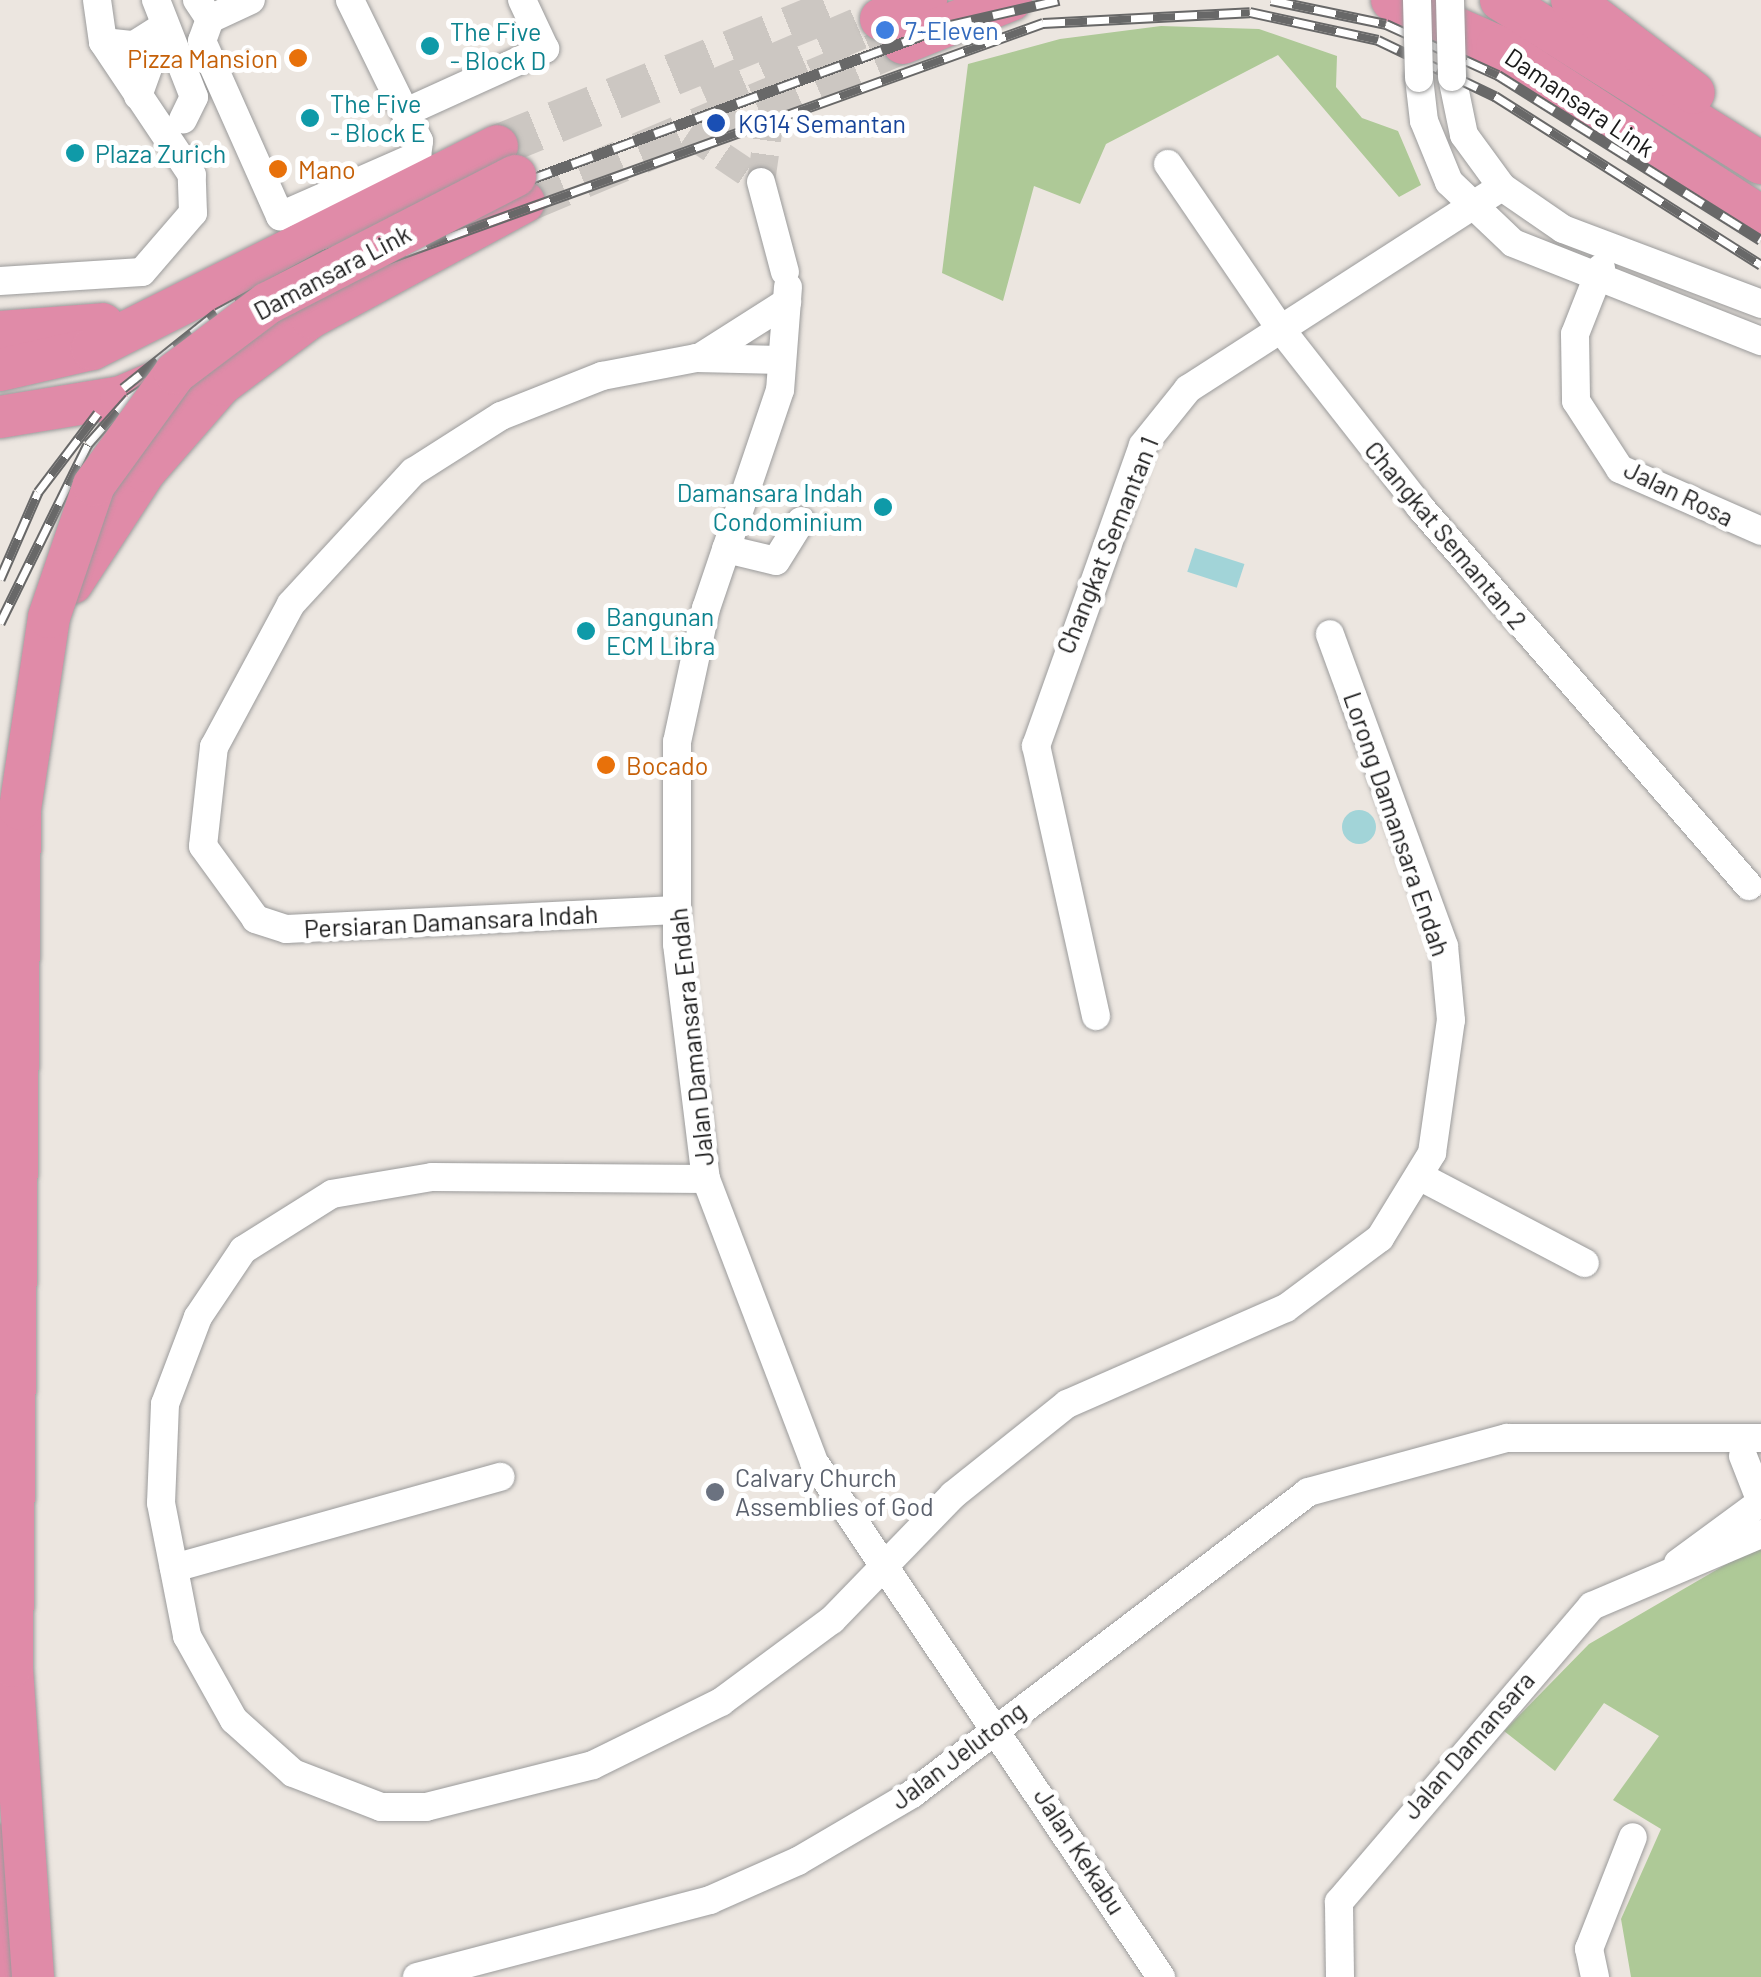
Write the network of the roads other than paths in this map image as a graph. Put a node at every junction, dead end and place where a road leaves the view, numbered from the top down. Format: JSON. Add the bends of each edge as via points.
{"nodes":[{"id":1,"x":98,"y":0,"type":"edge"},
{"id":2,"x":251,"y":0,"type":"edge"},
{"id":3,"x":350,"y":0,"type":"edge"},
{"id":4,"x":522,"y":0,"type":"edge"},
{"id":5,"x":926,"y":0,"type":"edge"},
{"id":6,"x":1011,"y":0,"type":"edge"},
{"id":7,"x":1392,"y":0,"type":"edge"},
{"id":8,"x":1417,"y":0,"type":"edge"},
{"id":9,"x":1450,"y":0,"type":"edge"},
{"id":10,"x":1501,"y":0,"type":"edge"},
{"id":11,"x":1572,"y":0,"type":"edge"},
{"id":12,"x":203,"y":9,"type":"edge"},
{"id":13,"x":159,"y":14,"type":"edge"},
{"id":14,"x":102,"y":42,"type":"junction"},
{"id":15,"x":138,"y":96,"type":"junction"},
{"id":16,"x":406,"y":112,"type":"junction"},
{"id":17,"x":183,"y":120,"type":"dead end"},
{"id":18,"x":1761,"y":154,"type":"edge"},
{"id":19,"x":1761,"y":162,"type":"edge"},
{"id":20,"x":1168,"y":164,"type":"dead end"},
{"id":21,"x":512,"y":175,"type":"junction"},
{"id":22,"x":760,"y":182,"type":"dead end"},
{"id":23,"x":1502,"y":187,"type":"junction"},
{"id":24,"x":1469,"y":204,"type":"junction"},
{"id":25,"x":1761,"y":216,"type":"edge"},
{"id":26,"x":1613,"y":245,"type":"junction"},
{"id":27,"x":0,"y":280,"type":"edge"},
{"id":28,"x":1594,"y":282,"type":"junction"},
{"id":29,"x":787,"y":287,"type":"junction"},
{"id":30,"x":1761,"y":304,"type":"edge"},
{"id":31,"x":158,"y":316,"type":"junction"},
{"id":32,"x":311,"y":317,"type":"junction"},
{"id":33,"x":1279,"y":327,"type":"junction"},
{"id":34,"x":0,"y":332,"type":"edge"},
{"id":35,"x":1761,"y":341,"type":"edge"},
{"id":36,"x":696,"y":358,"type":"junction"},
{"id":37,"x":782,"y":360,"type":"junction"},
{"id":38,"x":0,"y":370,"type":"edge"},
{"id":39,"x":0,"y":417,"type":"edge"},
{"id":40,"x":801,"y":521,"type":"dead end"},
{"id":41,"x":1761,"y":531,"type":"edge"},
{"id":42,"x":726,"y":548,"type":"junction"},
{"id":43,"x":1330,"y":634,"type":"dead end"},
{"id":44,"x":5,"y":821,"type":"edge"},
{"id":45,"x":1749,"y":886,"type":"dead end"},
{"id":46,"x":676,"y":910,"type":"junction"},
{"id":47,"x":0,"y":952,"type":"edge"},
{"id":48,"x":1096,"y":1016,"type":"dead end"},
{"id":49,"x":1421,"y":1177,"type":"junction"},
{"id":50,"x":706,"y":1179,"type":"junction"},
{"id":51,"x":1585,"y":1264,"type":"dead end"},
{"id":52,"x":1755,"y":1450,"type":"edge"},
{"id":53,"x":501,"y":1477,"type":"dead end"},
{"id":54,"x":1761,"y":1502,"type":"edge"},
{"id":55,"x":1761,"y":1534,"type":"edge"},
{"id":56,"x":882,"y":1564,"type":"junction"},
{"id":57,"x":1676,"y":1564,"type":"junction"},
{"id":58,"x":174,"y":1568,"type":"junction"},
{"id":59,"x":998,"y":1726,"type":"junction"},
{"id":60,"x":1633,"y":1837,"type":"dead end"},
{"id":61,"x":0,"y":1846,"type":"edge"},
{"id":62,"x":0,"y":1917,"type":"edge"},
{"id":63,"x":15,"y":1975,"type":"edge"},
{"id":64,"x":1161,"y":1976,"type":"edge"},
{"id":65,"x":416,"y":1977,"type":"edge"},
{"id":66,"x":1340,"y":1977,"type":"edge"},
{"id":67,"x":1595,"y":1977,"type":"edge"}],
"edges":[{"from":1,"to":14,"type":"street"},
{"from":2,"to":12,"type":"street"},
{"from":3,"to":16,"type":"street"},
{"from":4,"to":16,"type":"street","via":[[544,50]]},
{"from":5,"to":6,"type":"highway","via":[[892,31]]},
{"from":7,"to":25,"type":"highway","name":"Damansara Link","via":[[1496,46]]},
{"from":8,"to":24,"type":"street","bridge":true,"via":[[1418,78],[1433,149]]},
{"from":9,"to":23,"type":"street","bridge":true,"via":[[1452,77],[1464,135]]},
{"from":10,"to":19,"type":"highway","name":"Damansara Link"},
{"from":11,"to":18,"type":"highway","via":[[1649,52]]},
{"from":12,"to":16,"type":"street","via":[[202,41],[280,216],[416,156]]},
{"from":13,"to":14,"type":"street","via":[[134,45]]},
{"from":13,"to":15,"type":"street"},
{"from":13,"to":17,"type":"street","via":[[194,96]]},
{"from":14,"to":15,"type":"street"},
{"from":15,"to":27,"type":"street","via":[[192,175],[193,213],[176,242],[142,272]]},
{"from":20,"to":33,"type":"street","name":"Changkat Semantan 2"},
{"from":21,"to":31,"type":"highway"},
{"from":21,"to":32,"type":"highway","name":"Damansara Link"},
{"from":21,"to":44,"type":"highway","name":"Damansara Link","bridge":true,"via":[[268,303],[143,407],[72,540]]},
{"from":22,"to":29,"type":"street","name":"Jalan Damansara Endah"},
{"from":23,"to":24,"type":"street","name":"Changkat Semantan 1"},
{"from":23,"to":26,"type":"street","via":[[1563,228]]},
{"from":24,"to":28,"type":"street","via":[[1513,243]]},
{"from":24,"to":33,"type":"street","name":"Changkat Semantan 1"},
{"from":26,"to":28,"type":"street"},
{"from":26,"to":30,"type":"street"},
{"from":28,"to":35,"type":"street"},
{"from":28,"to":41,"type":"street","name":"Jalan Rosa","via":[[1575,334],[1576,401],[1620,469]]},
{"from":29,"to":36,"type":"street"},
{"from":29,"to":37,"type":"street","name":"Jalan Damansara Endah"},
{"from":31,"to":34,"type":"highway"},
{"from":31,"to":38,"type":"highway","via":[[92,349]]},
{"from":32,"to":39,"type":"highway","via":[[121,397]]},
{"from":32,"to":44,"type":"highway","name":"Damansara Link","via":[[207,398],[97,538],[54,616]]},
{"from":33,"to":45,"type":"street","name":"Changkat Semantan 2","via":[[1486,585]]},
{"from":33,"to":48,"type":"street","name":"Changkat Semantan 1","via":[[1162,415],[1042,711],[1038,779]]},
{"from":36,"to":37,"type":"street","name":"Persiaran Damansara Indah"},
{"from":36,"to":46,"type":"street","name":"Persiaran Damansara Indah","via":[[602,376],[501,416],[413,472],[328,554],[291,604],[214,747],[203,846],[244,907],[286,929]]},
{"from":37,"to":42,"type":"street","name":"Jalan Damansara Endah"},
{"from":40,"to":42,"type":"street","via":[[776,561]]},
{"from":42,"to":46,"type":"street","name":"Jalan Damansara Endah","via":[[677,742]]},
{"from":43,"to":49,"type":"street","name":"Lorong Damansara Endah","via":[[1444,946],[1446,1090]]},
{"from":44,"to":47,"type":"street","bridge":true},
{"from":44,"to":63,"type":"highway","name":"Damansara Link","bridge":true},
{"from":46,"to":50,"type":"street","name":"Jalan Damansara Endah"},
{"from":49,"to":51,"type":"street"},
{"from":49,"to":56,"type":"street","name":"Lorong Damansara Endah","via":[[1341,1275],[1067,1404]]},
{"from":50,"to":56,"type":"street","name":"Jalan Damansara Endah","via":[[814,1462]]},
{"from":50,"to":58,"type":"street","name":"Lorong Damansara Endah","via":[[432,1177],[332,1194],[281,1220],[243,1250],[198,1318],[165,1404],[161,1503]]},
{"from":52,"to":54,"type":"street"},
{"from":52,"to":59,"type":"street","name":"Jalan Jelutong","via":[[1456,1452],[1308,1492]]},
{"from":53,"to":58,"type":"street"},
{"from":54,"to":57,"type":"street","name":"Jalan Damansara"},
{"from":55,"to":57,"type":"street","name":"Jalan Damansara"},
{"from":56,"to":58,"type":"street","name":"Lorong Damansara Endah","via":[[832,1620],[722,1702],[593,1765],[426,1808],[381,1807],[293,1773],[234,1720],[187,1636]]},
{"from":56,"to":59,"type":"street","name":"Jalan Damansara Endah"},
{"from":57,"to":66,"type":"street","name":"Jalan Damansara","via":[[1592,1606],[1419,1798],[1339,1902]]},
{"from":59,"to":64,"type":"street","name":"Jalan Kekabu"},
{"from":59,"to":65,"type":"street","name":"Jalan Jelutong","via":[[912,1794],[798,1862],[710,1900]]},
{"from":60,"to":67,"type":"street","via":[[1594,1930]]},
{"from":61,"to":63,"type":"highway"},
{"from":62,"to":63,"type":"street"}]}
